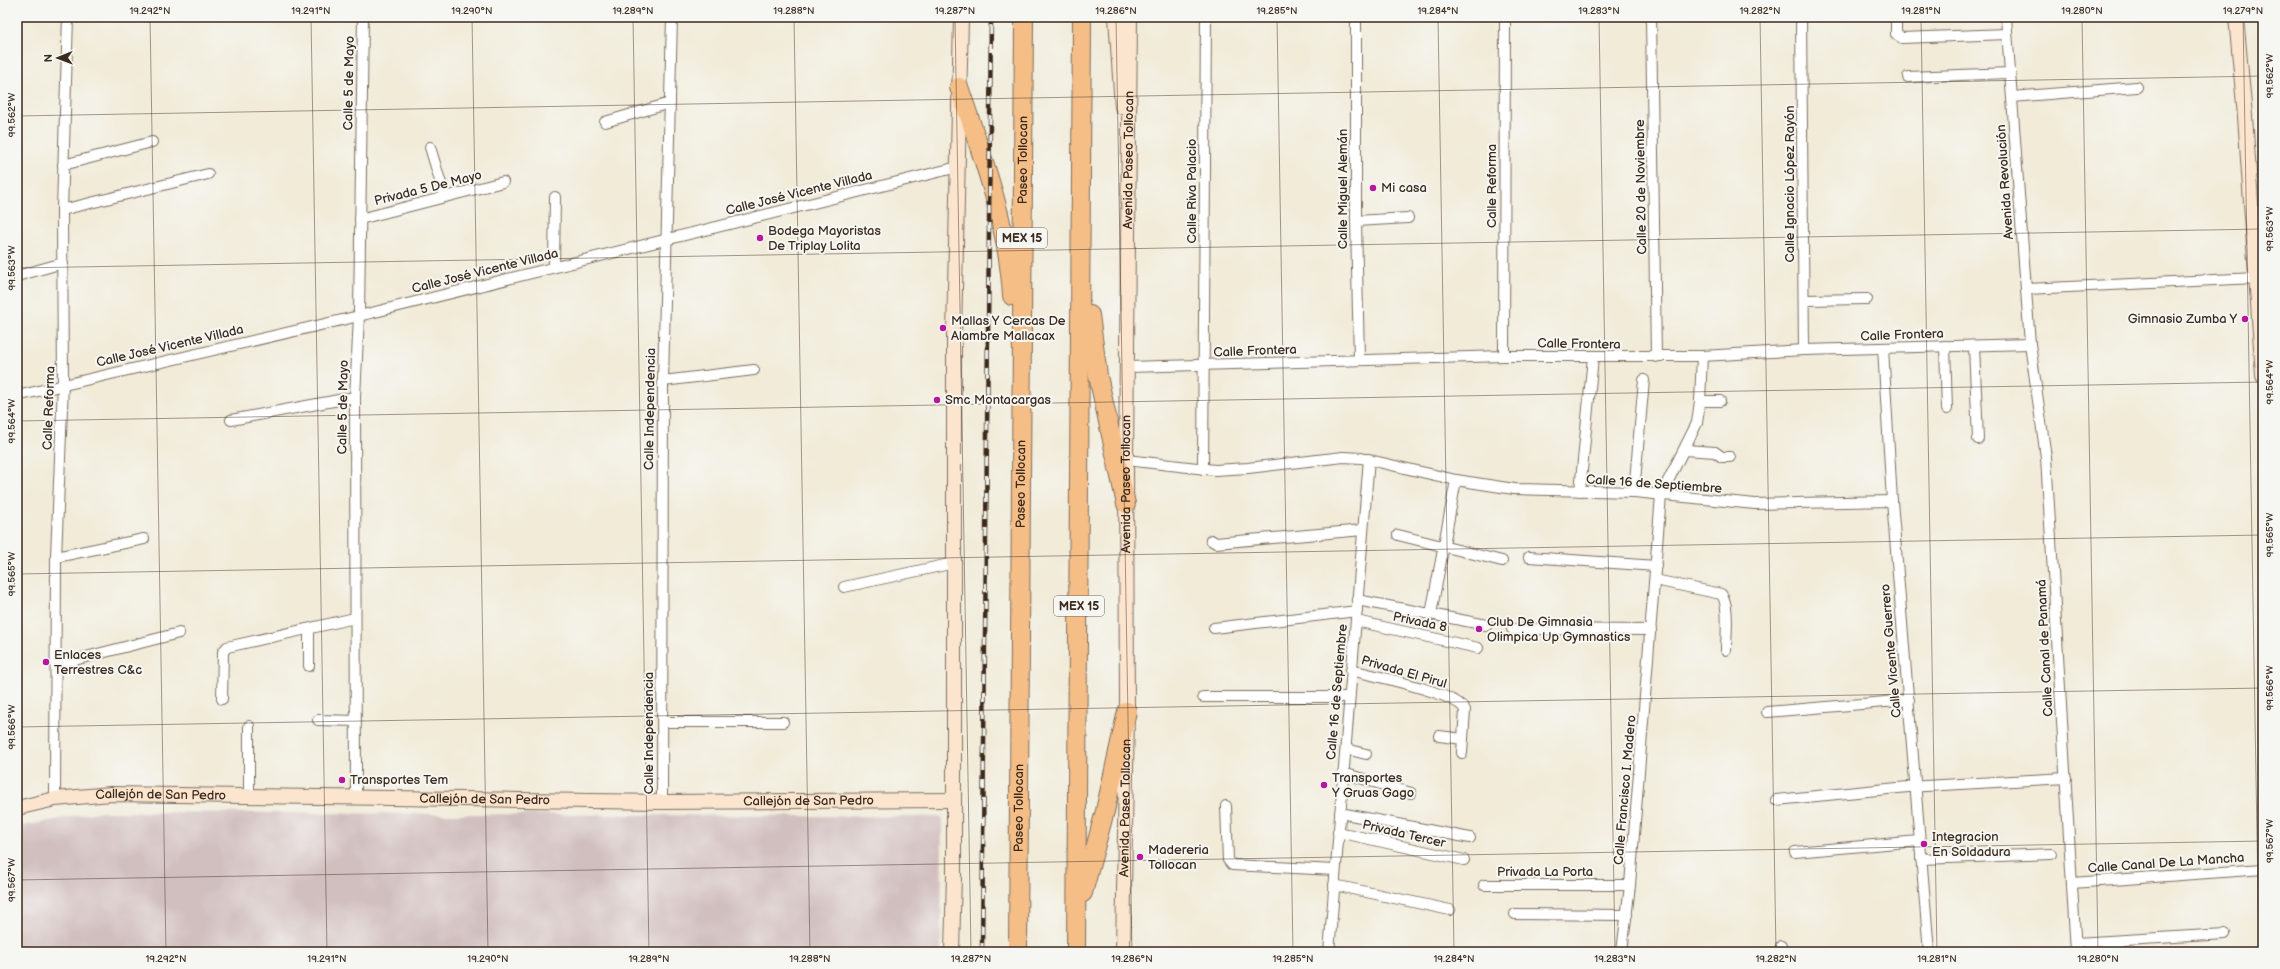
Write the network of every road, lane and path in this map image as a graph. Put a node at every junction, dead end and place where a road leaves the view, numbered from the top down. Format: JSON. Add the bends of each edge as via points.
{"nodes":[{"id":1,"x":68,"y":17,"type":"edge"},
{"id":2,"x":363,"y":17,"type":"edge"},
{"id":3,"x":672,"y":17,"type":"edge"},
{"id":4,"x":961,"y":17,"type":"edge"},
{"id":5,"x":1024,"y":17,"type":"edge"},
{"id":6,"x":1082,"y":17,"type":"edge"},
{"id":7,"x":1092,"y":17,"type":"edge"},
{"id":8,"x":1116,"y":17,"type":"edge"},
{"id":9,"x":1130,"y":17,"type":"edge"},
{"id":10,"x":1206,"y":17,"type":"edge"},
{"id":11,"x":1356,"y":17,"type":"edge"},
{"id":12,"x":1505,"y":17,"type":"edge"},
{"id":13,"x":1652,"y":17,"type":"edge"},
{"id":14,"x":1801,"y":17,"type":"edge"},
{"id":15,"x":1896,"y":17,"type":"edge"},
{"id":16,"x":2006,"y":17,"type":"edge"},
{"id":17,"x":2236,"y":17,"type":"edge"},
{"id":18,"x":2007,"y":34,"type":"junction"},
{"id":19,"x":2010,"y":73,"type":"junction"},
{"id":20,"x":1908,"y":77,"type":"dead end"},
{"id":21,"x":1082,"y":84,"type":"junction"},
{"id":22,"x":2137,"y":86,"type":"dead end"},
{"id":23,"x":959,"y":87,"type":"junction"},
{"id":24,"x":2012,"y":97,"type":"junction"},
{"id":25,"x":670,"y":103,"type":"junction"},
{"id":26,"x":605,"y":122,"type":"dead end"},
{"id":27,"x":1130,"y":138,"type":"junction"},
{"id":28,"x":152,"y":142,"type":"dead end"},
{"id":29,"x":430,"y":147,"type":"dead end"},
{"id":30,"x":63,"y":165,"type":"junction"},
{"id":31,"x":958,"y":167,"type":"junction"},
{"id":32,"x":208,"y":174,"type":"dead end"},
{"id":33,"x":503,"y":182,"type":"dead end"},
{"id":34,"x":445,"y":197,"type":"junction"},
{"id":35,"x":555,"y":197,"type":"dead end"},
{"id":36,"x":62,"y":210,"type":"junction"},
{"id":37,"x":1408,"y":218,"type":"dead end"},
{"id":38,"x":360,"y":219,"type":"junction"},
{"id":39,"x":1356,"y":221,"type":"junction"},
{"id":40,"x":667,"y":240,"type":"junction"},
{"id":41,"x":1081,"y":261,"type":"junction"},
{"id":42,"x":63,"y":263,"type":"junction"},
{"id":43,"x":554,"y":267,"type":"junction"},
{"id":44,"x":17,"y":276,"type":"edge"},
{"id":45,"x":2256,"y":278,"type":"junction"},
{"id":46,"x":2026,"y":289,"type":"junction"},
{"id":47,"x":1867,"y":299,"type":"dead end"},
{"id":48,"x":1804,"y":300,"type":"junction"},
{"id":49,"x":358,"y":316,"type":"junction"},
{"id":50,"x":2030,"y":344,"type":"junction"},
{"id":51,"x":1945,"y":346,"type":"junction"},
{"id":52,"x":1974,"y":346,"type":"junction"},
{"id":53,"x":1883,"y":348,"type":"junction"},
{"id":54,"x":1804,"y":350,"type":"junction"},
{"id":55,"x":1504,"y":356,"type":"junction"},
{"id":56,"x":1702,"y":356,"type":"junction"},
{"id":57,"x":1593,"y":357,"type":"junction"},
{"id":58,"x":1656,"y":357,"type":"junction"},
{"id":59,"x":1359,"y":360,"type":"junction"},
{"id":60,"x":1204,"y":366,"type":"junction"},
{"id":61,"x":1128,"y":367,"type":"junction"},
{"id":62,"x":754,"y":370,"type":"dead end"},
{"id":63,"x":2263,"y":376,"type":"edge"},
{"id":64,"x":1644,"y":380,"type":"dead end"},
{"id":65,"x":663,"y":381,"type":"junction"},
{"id":66,"x":63,"y":384,"type":"junction"},
{"id":67,"x":17,"y":396,"type":"edge"},
{"id":68,"x":355,"y":397,"type":"junction"},
{"id":69,"x":1700,"y":401,"type":"junction"},
{"id":70,"x":1720,"y":401,"type":"dead end"},
{"id":71,"x":1947,"y":409,"type":"dead end"},
{"id":72,"x":231,"y":420,"type":"dead end"},
{"id":73,"x":1978,"y":439,"type":"dead end"},
{"id":74,"x":1685,"y":450,"type":"junction"},
{"id":75,"x":1730,"y":457,"type":"dead end"},
{"id":76,"x":1021,"y":458,"type":"junction"},
{"id":77,"x":1369,"y":458,"type":"junction"},
{"id":78,"x":1126,"y":460,"type":"junction"},
{"id":79,"x":1203,"y":469,"type":"junction"},
{"id":80,"x":1456,"y":480,"type":"junction"},
{"id":81,"x":1580,"y":491,"type":"junction"},
{"id":82,"x":1634,"y":492,"type":"junction"},
{"id":83,"x":1661,"y":495,"type":"junction"},
{"id":84,"x":1892,"y":501,"type":"junction"},
{"id":85,"x":1126,"y":504,"type":"junction"},
{"id":86,"x":1363,"y":530,"type":"junction"},
{"id":87,"x":1398,"y":535,"type":"dead end"},
{"id":88,"x":144,"y":539,"type":"dead end"},
{"id":89,"x":1212,"y":540,"type":"dead end"},
{"id":90,"x":1444,"y":548,"type":"junction"},
{"id":91,"x":56,"y":557,"type":"junction"},
{"id":92,"x":1529,"y":557,"type":"dead end"},
{"id":93,"x":1502,"y":561,"type":"dead end"},
{"id":94,"x":954,"y":563,"type":"junction"},
{"id":95,"x":1656,"y":566,"type":"junction"},
{"id":96,"x":1655,"y":580,"type":"junction"},
{"id":97,"x":844,"y":587,"type":"dead end"},
{"id":98,"x":1357,"y":600,"type":"junction"},
{"id":99,"x":1431,"y":614,"type":"junction"},
{"id":100,"x":1356,"y":616,"type":"junction"},
{"id":101,"x":355,"y":618,"type":"junction"},
{"id":102,"x":1487,"y":625,"type":"dead end"},
{"id":103,"x":309,"y":628,"type":"junction"},
{"id":104,"x":1214,"y":628,"type":"dead end"},
{"id":105,"x":1512,"y":629,"type":"dead end"},
{"id":106,"x":1651,"y":630,"type":"junction"},
{"id":107,"x":179,"y":633,"type":"dead end"},
{"id":108,"x":1478,"y":648,"type":"dead end"},
{"id":109,"x":1726,"y":650,"type":"dead end"},
{"id":110,"x":55,"y":665,"type":"junction"},
{"id":111,"x":309,"y":666,"type":"dead end"},
{"id":112,"x":1351,"y":670,"type":"junction"},
{"id":113,"x":1203,"y":696,"type":"dead end"},
{"id":114,"x":1349,"y":697,"type":"junction"},
{"id":115,"x":222,"y":699,"type":"dead end"},
{"id":116,"x":1909,"y":700,"type":"junction"},
{"id":117,"x":1127,"y":712,"type":"junction"},
{"id":118,"x":1767,"y":712,"type":"dead end"},
{"id":119,"x":318,"y":720,"type":"dead end"},
{"id":120,"x":356,"y":721,"type":"junction"},
{"id":121,"x":663,"y":722,"type":"junction"},
{"id":122,"x":783,"y":722,"type":"dead end"},
{"id":123,"x":250,"y":726,"type":"dead end"},
{"id":124,"x":1439,"y":736,"type":"dead end"},
{"id":125,"x":1463,"y":739,"type":"junction"},
{"id":126,"x":1346,"y":749,"type":"junction"},
{"id":127,"x":1462,"y":753,"type":"dead end"},
{"id":128,"x":1366,"y":754,"type":"dead end"},
{"id":129,"x":1343,"y":773,"type":"junction"},
{"id":130,"x":2066,"y":778,"type":"junction"},
{"id":131,"x":1915,"y":787,"type":"junction"},
{"id":132,"x":1411,"y":793,"type":"dead end"},
{"id":133,"x":249,"y":795,"type":"junction"},
{"id":134,"x":356,"y":798,"type":"junction"},
{"id":135,"x":55,"y":799,"type":"junction"},
{"id":136,"x":953,"y":800,"type":"junction"},
{"id":137,"x":1776,"y":800,"type":"dead end"},
{"id":138,"x":662,"y":802,"type":"junction"},
{"id":139,"x":1226,"y":806,"type":"dead end"},
{"id":140,"x":17,"y":808,"type":"edge"},
{"id":141,"x":1340,"y":813,"type":"junction"},
{"id":142,"x":954,"y":820,"type":"junction"},
{"id":143,"x":1338,"y":832,"type":"junction"},
{"id":144,"x":1470,"y":838,"type":"dead end"},
{"id":145,"x":1919,"y":841,"type":"junction"},
{"id":146,"x":1795,"y":852,"type":"dead end"},
{"id":147,"x":2051,"y":854,"type":"dead end"},
{"id":148,"x":1921,"y":859,"type":"junction"},
{"id":149,"x":1464,"y":860,"type":"dead end"},
{"id":150,"x":2263,"y":869,"type":"edge"},
{"id":151,"x":1335,"y":870,"type":"junction"},
{"id":152,"x":2072,"y":883,"type":"junction"},
{"id":153,"x":1334,"y":885,"type":"junction"},
{"id":154,"x":1484,"y":885,"type":"dead end"},
{"id":155,"x":1630,"y":885,"type":"junction"},
{"id":156,"x":1450,"y":910,"type":"dead end"},
{"id":157,"x":1515,"y":914,"type":"dead end"},
{"id":158,"x":1627,"y":915,"type":"junction"},
{"id":159,"x":1076,"y":920,"type":"junction"},
{"id":160,"x":2225,"y":934,"type":"dead end"},
{"id":161,"x":2076,"y":947,"type":"edge"},
{"id":162,"x":952,"y":952,"type":"edge"},
{"id":163,"x":962,"y":952,"type":"edge"},
{"id":164,"x":1018,"y":952,"type":"edge"},
{"id":165,"x":1076,"y":952,"type":"edge"},
{"id":166,"x":1123,"y":952,"type":"edge"},
{"id":167,"x":1329,"y":952,"type":"edge"},
{"id":168,"x":1622,"y":952,"type":"edge"},
{"id":169,"x":1929,"y":952,"type":"edge"}],
"edges":[{"from":1,"to":30,"type":"street","name":"Calle Reforma"},
{"from":2,"to":38,"type":"street","name":"Calle 5 de Mayo"},
{"from":3,"to":25,"type":"street","name":"Calle Independencia"},
{"from":4,"to":23,"type":"main road"},
{"from":5,"to":76,"type":"highway","name":"Paseo Tollocan","number":"MEX 15"},
{"from":6,"to":21,"type":"highway","number":"MEX 15"},
{"from":7,"to":21,"type":"highway"},
{"from":8,"to":27,"type":"main road","via":[[1121,98]]},
{"from":9,"to":27,"type":"main road","name":"Avenida Paseo Tollocan"},
{"from":10,"to":60,"type":"street","name":"Calle Riva Palacio"},
{"from":11,"to":39,"type":"street","name":"Calle Miguel Alemán"},
{"from":12,"to":55,"type":"street","name":"Calle Reforma"},
{"from":13,"to":58,"type":"street","name":"Calle 20 de Noviembre"},
{"from":14,"to":48,"type":"street","name":"Calle Ignacio López Rayón"},
{"from":15,"to":18,"type":"street","via":[[1896,34],[1902,38]]},
{"from":16,"to":18,"type":"street","name":"Avenida Revolución"},
{"from":17,"to":45,"type":"main road"},
{"from":18,"to":19,"type":"street","name":"Avenida Revolución"},
{"from":19,"to":20,"type":"street"},
{"from":19,"to":24,"type":"street","name":"Avenida Revolución"},
{"from":21,"to":41,"type":"highway","number":"MEX 15"},
{"from":22,"to":24,"type":"street"},
{"from":23,"to":31,"type":"main road"},
{"from":23,"to":76,"type":"highway","via":[[989,175],[1006,247],[1011,281],[1016,417]]},
{"from":24,"to":46,"type":"street","name":"Avenida Revolución"},
{"from":25,"to":26,"type":"street"},
{"from":25,"to":40,"type":"street","name":"Calle Independencia"},
{"from":27,"to":61,"type":"main road","name":"Avenida Paseo Tollocan"},
{"from":28,"to":30,"type":"street"},
{"from":29,"to":34,"type":"street"},
{"from":30,"to":36,"type":"street","name":"Calle Reforma"},
{"from":31,"to":40,"type":"street","name":"Calle José Vicente Villada"},
{"from":31,"to":94,"type":"main road","via":[[954,342]]},
{"from":32,"to":36,"type":"street"},
{"from":33,"to":34,"type":"street","name":"Privada 5 De Mayo"},
{"from":34,"to":38,"type":"street","name":"Privada 5 De Mayo"},
{"from":35,"to":43,"type":"street"},
{"from":36,"to":42,"type":"street","name":"Calle Reforma"},
{"from":37,"to":39,"type":"street"},
{"from":38,"to":49,"type":"street","name":"Calle 5 de Mayo"},
{"from":39,"to":59,"type":"street","name":"Calle Miguel Alemán"},
{"from":40,"to":43,"type":"street","name":"Calle José Vicente Villada"},
{"from":40,"to":65,"type":"street","name":"Calle Independencia"},
{"from":41,"to":85,"type":"highway","via":[[1098,376]]},
{"from":41,"to":159,"type":"highway","number":"MEX 15"},
{"from":42,"to":44,"type":"street"},
{"from":42,"to":66,"type":"street","name":"Calle Reforma"},
{"from":43,"to":49,"type":"street","name":"Calle José Vicente Villada"},
{"from":45,"to":46,"type":"street"},
{"from":45,"to":63,"type":"main road"},
{"from":46,"to":50,"type":"street","name":"Avenida Revolución"},
{"from":47,"to":48,"type":"street"},
{"from":48,"to":54,"type":"street","name":"Calle Ignacio López Rayón"},
{"from":49,"to":66,"type":"street","name":"Calle José Vicente Villada"},
{"from":49,"to":68,"type":"street","name":"Calle 5 de Mayo"},
{"from":50,"to":52,"type":"street","name":"Calle Frontera"},
{"from":50,"to":130,"type":"street","name":"Calle Canal de Panamá","via":[[2046,456]]},
{"from":51,"to":52,"type":"street","name":"Calle Frontera"},
{"from":51,"to":53,"type":"street","name":"Calle Frontera"},
{"from":51,"to":71,"type":"street"},
{"from":52,"to":73,"type":"street"},
{"from":53,"to":54,"type":"street","name":"Calle Frontera"},
{"from":53,"to":84,"type":"street","name":"Calle Vicente Guerrero"},
{"from":54,"to":56,"type":"street","name":"Calle Frontera"},
{"from":55,"to":57,"type":"street","name":"Calle Frontera"},
{"from":55,"to":59,"type":"street","name":"Calle Frontera"},
{"from":56,"to":58,"type":"street","name":"Calle Frontera"},
{"from":56,"to":69,"type":"street","name":"Calle Francisco I. Madero"},
{"from":57,"to":58,"type":"street","name":"Calle Frontera"},
{"from":57,"to":81,"type":"street"},
{"from":59,"to":60,"type":"street","name":"Calle Frontera"},
{"from":60,"to":61,"type":"street","name":"Calle Frontera"},
{"from":60,"to":79,"type":"street","name":"Calle Riva Palacio"},
{"from":61,"to":78,"type":"main road","name":"Avenida Paseo Tollocan"},
{"from":62,"to":65,"type":"street"},
{"from":64,"to":82,"type":"street"},
{"from":65,"to":121,"type":"street","name":"Calle Independencia"},
{"from":66,"to":67,"type":"street","name":"Calle José Vicente Villada"},
{"from":66,"to":91,"type":"street","name":"Calle Reforma"},
{"from":68,"to":72,"type":"street"},
{"from":68,"to":101,"type":"street","name":"Calle 5 de Mayo"},
{"from":69,"to":70,"type":"street"},
{"from":69,"to":74,"type":"street","name":"Calle Francisco I. Madero","via":[[1697,424]]},
{"from":74,"to":75,"type":"street","via":[[1715,452],[1722,457]]},
{"from":74,"to":83,"type":"street","name":"Calle Francisco I. Madero"},
{"from":76,"to":164,"type":"highway","name":"Paseo Tollocan","number":"MEX 15"},
{"from":77,"to":79,"type":"street","name":"Calle 16 de Septiembre"},
{"from":77,"to":80,"type":"street","name":"Calle 16 de Septiembre"},
{"from":77,"to":86,"type":"street","name":"Calle 16 de Septiembre"},
{"from":78,"to":79,"type":"street","name":"Calle 16 de Septiembre"},
{"from":78,"to":85,"type":"main road","name":"Avenida Paseo Tollocan"},
{"from":80,"to":81,"type":"street","name":"Calle 16 de Septiembre","via":[[1514,489]]},
{"from":80,"to":90,"type":"street"},
{"from":81,"to":82,"type":"street","name":"Calle 16 de Septiembre"},
{"from":82,"to":83,"type":"street","name":"Calle 16 de Septiembre"},
{"from":83,"to":84,"type":"street","name":"Calle 16 de Septiembre","via":[[1755,504]]},
{"from":83,"to":95,"type":"street","name":"Calle Francisco I. Madero"},
{"from":84,"to":116,"type":"street","name":"Calle Vicente Guerrero"},
{"from":85,"to":117,"type":"main road","name":"Avenida Paseo Tollocan"},
{"from":86,"to":89,"type":"street","via":[[1216,542]]},
{"from":86,"to":98,"type":"street","name":"Calle 16 de Septiembre"},
{"from":87,"to":90,"type":"street"},
{"from":88,"to":91,"type":"street"},
{"from":90,"to":93,"type":"street"},
{"from":90,"to":99,"type":"street"},
{"from":91,"to":110,"type":"street","name":"Calle Reforma"},
{"from":92,"to":95,"type":"street"},
{"from":94,"to":97,"type":"street"},
{"from":94,"to":136,"type":"main road"},
{"from":95,"to":96,"type":"street","name":"Calle Francisco I. Madero"},
{"from":96,"to":106,"type":"street","name":"Calle Francisco I. Madero"},
{"from":96,"to":109,"type":"street","via":[[1724,596]]},
{"from":98,"to":99,"type":"street"},
{"from":98,"to":100,"type":"street","name":"Calle 16 de Septiembre"},
{"from":99,"to":102,"type":"street"},
{"from":100,"to":104,"type":"street","name":"Privada 8"},
{"from":100,"to":108,"type":"street","name":"Privada 8"},
{"from":100,"to":112,"type":"street","name":"Calle 16 de Septiembre"},
{"from":101,"to":103,"type":"street"},
{"from":101,"to":120,"type":"street","name":"Calle 5 de Mayo"},
{"from":103,"to":111,"type":"street"},
{"from":103,"to":115,"type":"street","via":[[226,648],[223,652]]},
{"from":105,"to":106,"type":"street"},
{"from":106,"to":155,"type":"street","name":"Calle Francisco I. Madero"},
{"from":107,"to":110,"type":"street"},
{"from":110,"to":135,"type":"street","name":"Calle Reforma"},
{"from":112,"to":114,"type":"street","name":"Calle 16 de Septiembre"},
{"from":112,"to":125,"type":"street","name":"Privada El Pirul","via":[[1457,701],[1465,710]]},
{"from":113,"to":114,"type":"street"},
{"from":114,"to":126,"type":"street","name":"Calle 16 de Septiembre"},
{"from":116,"to":118,"type":"street"},
{"from":116,"to":131,"type":"street","name":"Calle Vicente Guerrero"},
{"from":117,"to":159,"type":"highway","via":[[1105,811]]},
{"from":117,"to":166,"type":"main road","name":"Avenida Paseo Tollocan"},
{"from":119,"to":120,"type":"street"},
{"from":120,"to":134,"type":"street","name":"Calle 5 de Mayo"},
{"from":121,"to":122,"type":"street"},
{"from":121,"to":138,"type":"street","name":"Calle Independencia"},
{"from":123,"to":133,"type":"street"},
{"from":124,"to":125,"type":"street"},
{"from":125,"to":127,"type":"street","name":"Privada El Pirul"},
{"from":126,"to":128,"type":"street"},
{"from":126,"to":129,"type":"street","name":"Calle 16 de Septiembre"},
{"from":129,"to":132,"type":"street"},
{"from":129,"to":141,"type":"street","name":"Calle 16 de Septiembre"},
{"from":130,"to":131,"type":"street"},
{"from":130,"to":152,"type":"street","name":"Calle Canal de Panamá"},
{"from":131,"to":137,"type":"street"},
{"from":131,"to":145,"type":"street","name":"Calle Vicente Guerrero"},
{"from":133,"to":134,"type":"main road","name":"Callejón de San Pedro"},
{"from":133,"to":135,"type":"main road","name":"Callejón de San Pedro","via":[[111,794]]},
{"from":134,"to":138,"type":"main road","name":"Callejón de San Pedro"},
{"from":135,"to":140,"type":"main road","name":"Callejón de San Pedro"},
{"from":136,"to":138,"type":"main road","name":"Callejón de San Pedro"},
{"from":136,"to":142,"type":"main road"},
{"from":139,"to":151,"type":"street","via":[[1228,860],[1232,865]]},
{"from":141,"to":143,"type":"street","name":"Calle 16 de Septiembre"},
{"from":141,"to":144,"type":"street"},
{"from":142,"to":162,"type":"main road"},
{"from":142,"to":163,"type":"main road","via":[[960,853]]},
{"from":143,"to":149,"type":"street","name":"Privada Tercer"},
{"from":143,"to":151,"type":"street","name":"Calle 16 de Septiembre"},
{"from":145,"to":146,"type":"street"},
{"from":145,"to":148,"type":"street","name":"Calle Vicente Guerrero"},
{"from":147,"to":148,"type":"street"},
{"from":148,"to":169,"type":"street","name":"Calle Vicente Guerrero"},
{"from":150,"to":152,"type":"street","name":"Calle Canal De La Mancha"},
{"from":151,"to":153,"type":"street","name":"Calle 16 de Septiembre"},
{"from":152,"to":161,"type":"street","name":"Calle Canal de Panamá"},
{"from":153,"to":156,"type":"street"},
{"from":153,"to":167,"type":"street","name":"Calle 16 de Septiembre"},
{"from":154,"to":155,"type":"street","name":"Privada La Porta"},
{"from":155,"to":158,"type":"street","name":"Calle Francisco I. Madero"},
{"from":157,"to":158,"type":"street"},
{"from":158,"to":168,"type":"street","name":"Calle Francisco I. Madero"},
{"from":159,"to":165,"type":"highway","number":"MEX 15"},
{"from":160,"to":161,"type":"street"}]}
